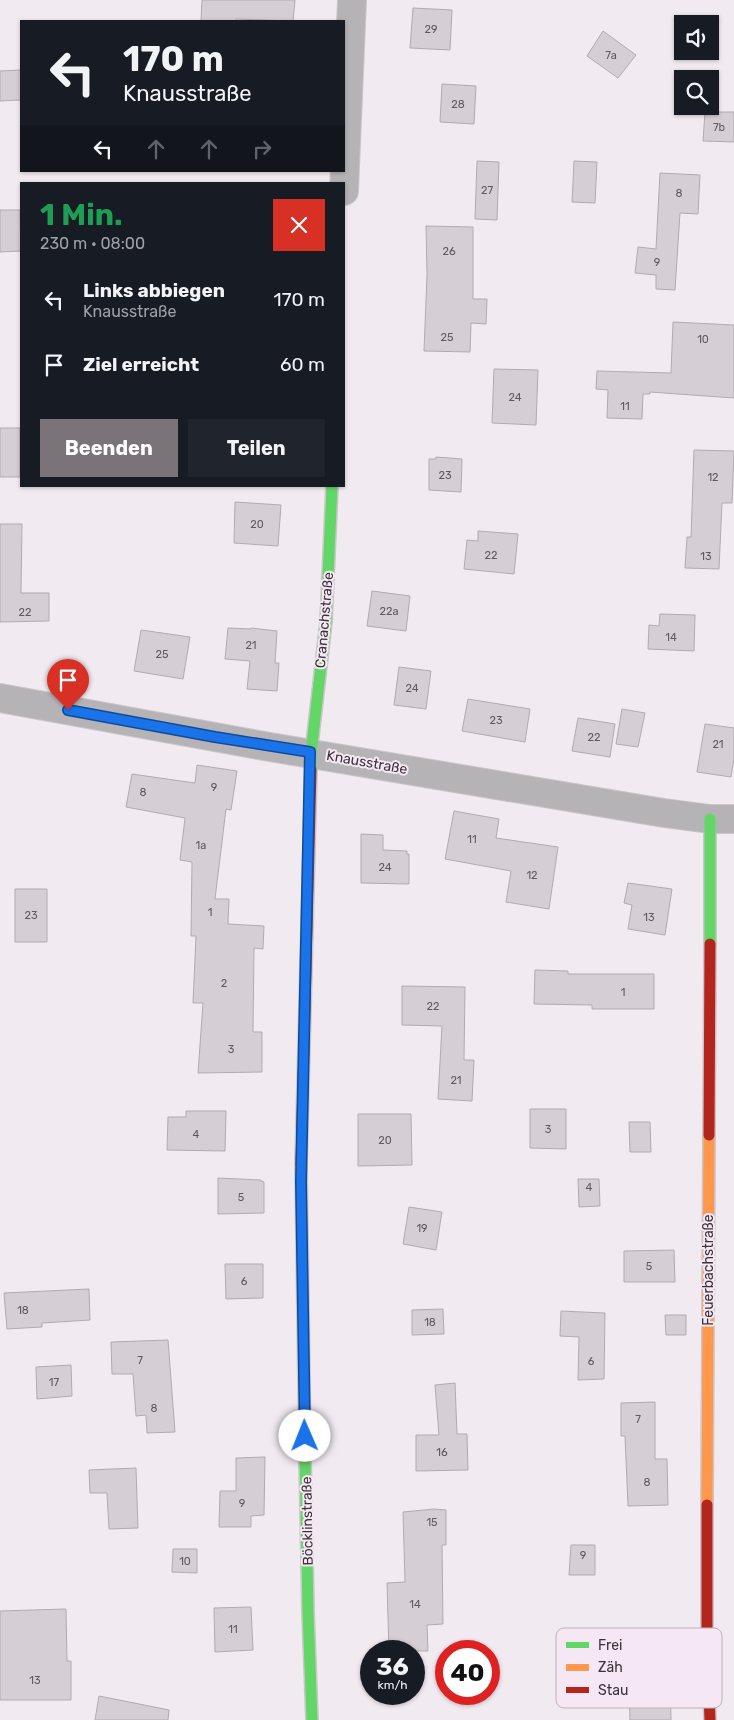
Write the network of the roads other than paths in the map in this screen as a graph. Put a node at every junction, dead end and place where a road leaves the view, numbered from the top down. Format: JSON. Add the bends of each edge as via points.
{"nodes":[{"id":1,"x":352,"y":0,"type":"edge"},
{"id":2,"x":345,"y":166,"type":"edge"},
{"id":3,"x":332,"y":487,"type":"edge"},
{"id":4,"x":0,"y":698,"type":"edge"},
{"id":5,"x":310,"y":752,"type":"junction"},
{"id":6,"x":722,"y":819,"type":"edge"},
{"id":7,"x":707,"y":1628,"type":"edge"},
{"id":8,"x":312,"y":1720,"type":"edge"}],
"edges":[{"from":1,"to":2,"type":"street"},
{"from":3,"to":5,"type":"street","name":"Cranachstraße","via":[[326,622]]},
{"from":4,"to":5,"type":"street","name":"Knausstraße"},
{"from":5,"to":6,"type":"street","name":"Knausstraße","via":[[664,813]]},
{"from":5,"to":8,"type":"street","name":"Böcklinstraße","via":[[301,1182]]},
{"from":6,"to":7,"type":"street","name":"Feuerbachstraße"}]}
